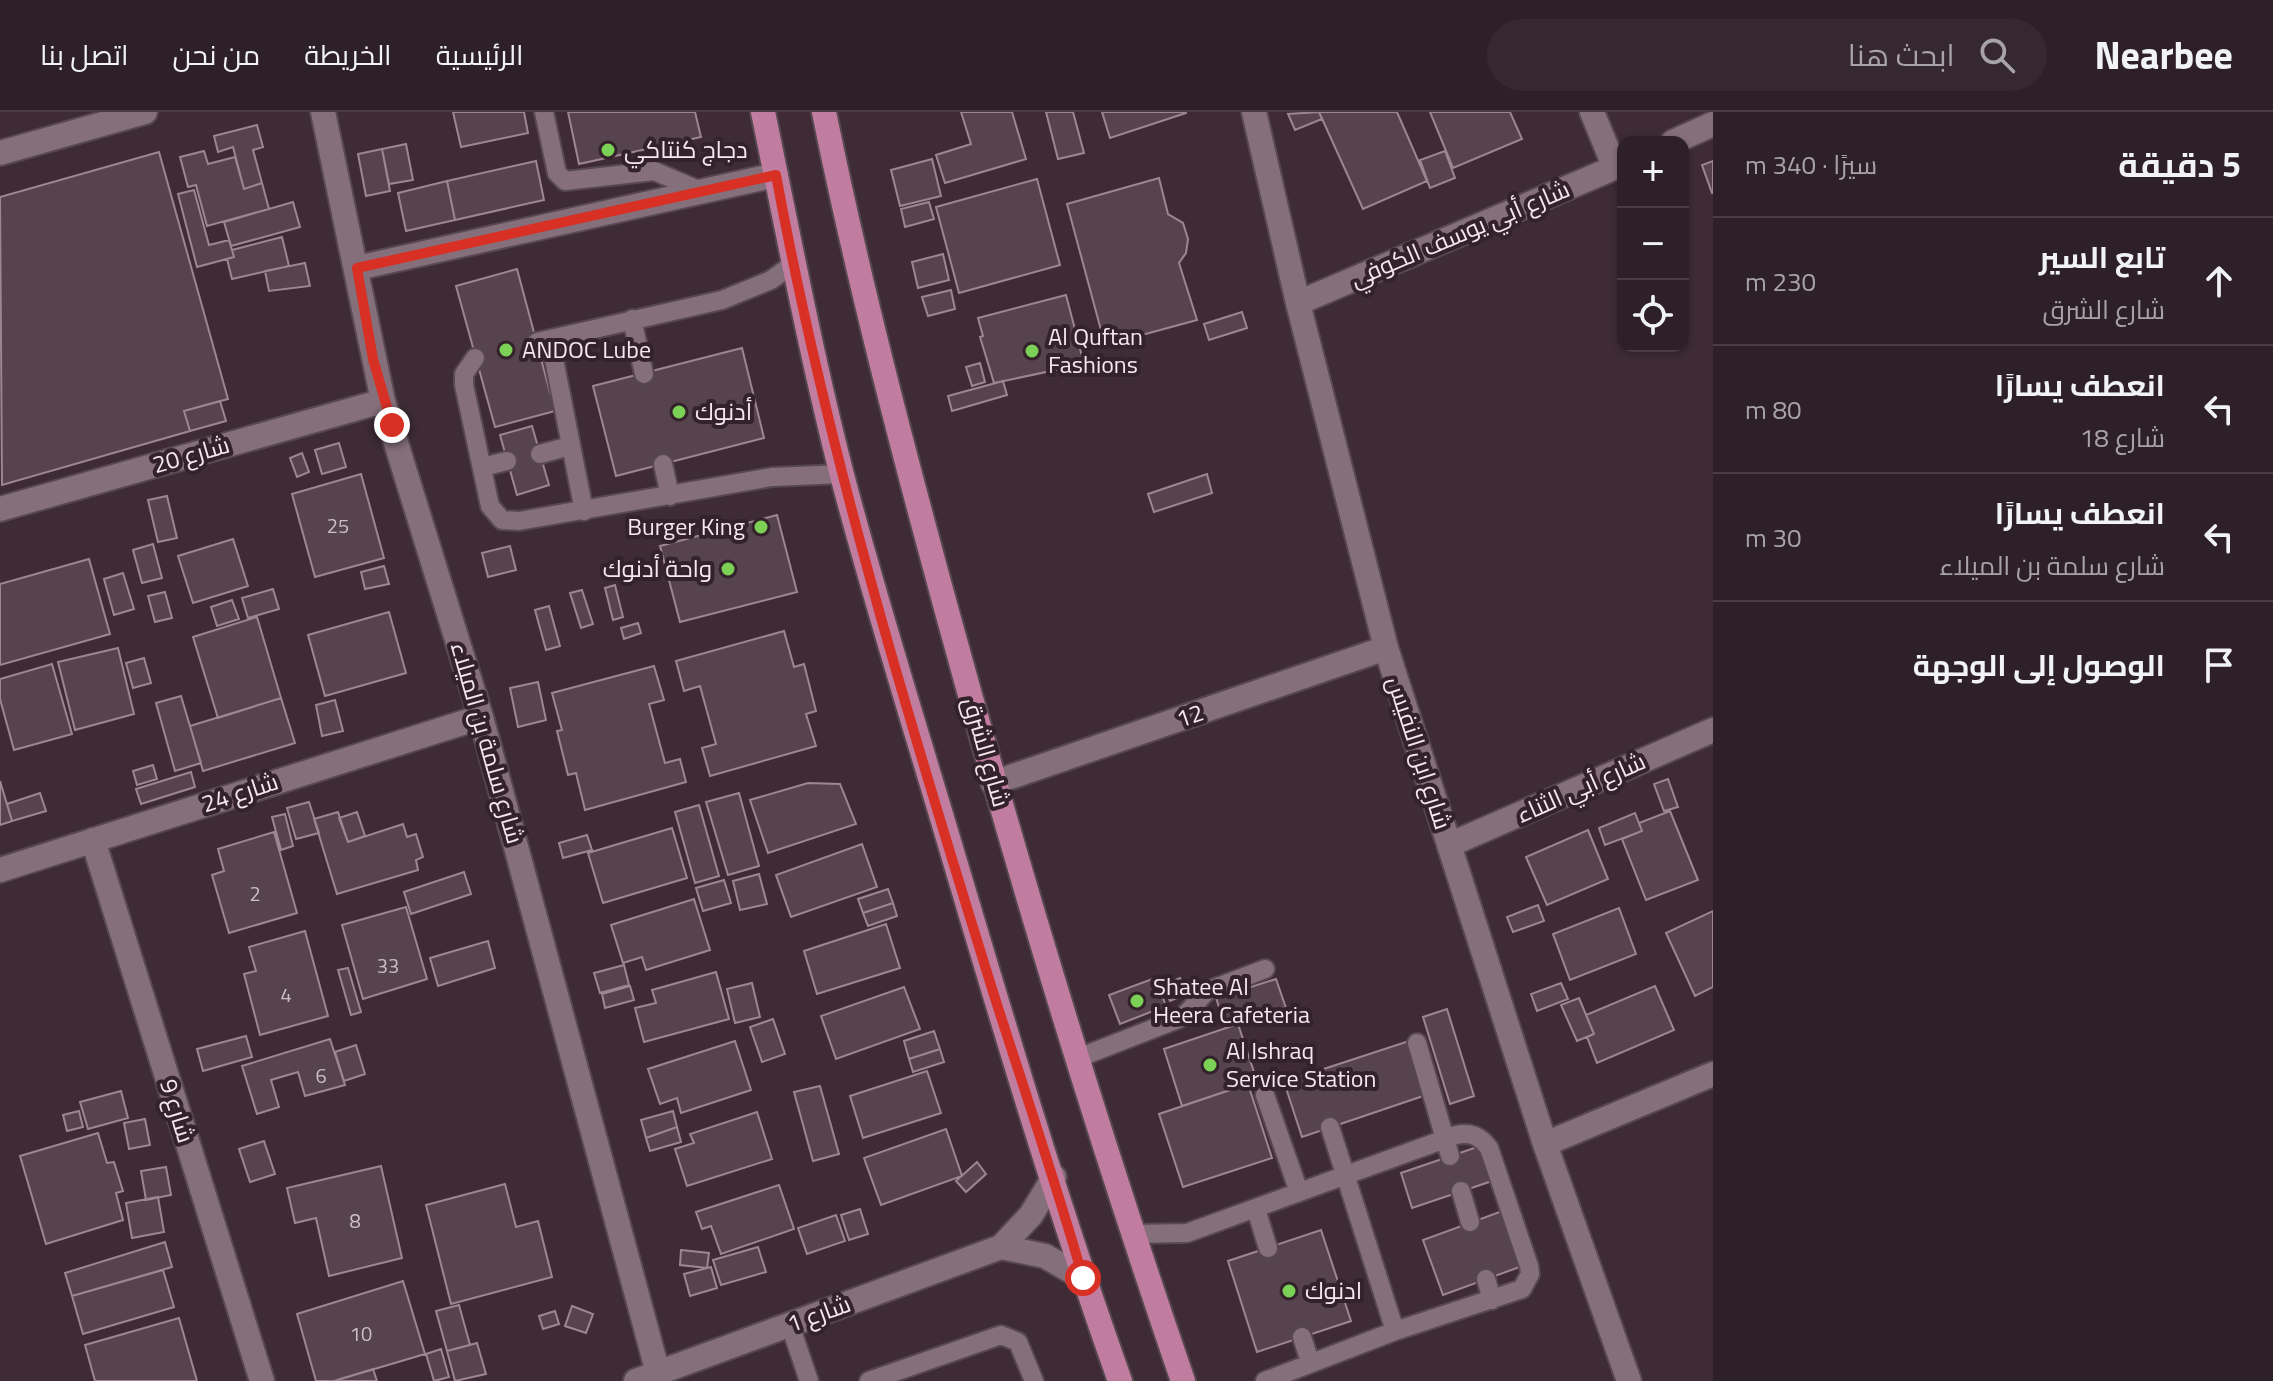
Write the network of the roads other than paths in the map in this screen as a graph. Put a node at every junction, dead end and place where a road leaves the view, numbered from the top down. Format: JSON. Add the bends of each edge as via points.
{"nodes":[{"id":1,"x":145,"y":112,"type":"edge"},
{"id":2,"x":323,"y":112,"type":"edge"},
{"id":3,"x":544,"y":112,"type":"edge"},
{"id":4,"x":763,"y":112,"type":"edge"},
{"id":5,"x":824,"y":112,"type":"edge"},
{"id":6,"x":1254,"y":112,"type":"edge"},
{"id":7,"x":1592,"y":112,"type":"edge"},
{"id":8,"x":1713,"y":124,"type":"edge"},
{"id":9,"x":1686,"y":136,"type":"edge"},
{"id":10,"x":0,"y":153,"type":"edge"},
{"id":11,"x":1617,"y":162,"type":"edge"},
{"id":12,"x":1617,"y":167,"type":"edge"},
{"id":13,"x":776,"y":175,"type":"junction"},
{"id":14,"x":701,"y":191,"type":"junction"},
{"id":15,"x":793,"y":264,"type":"junction"},
{"id":16,"x":357,"y":268,"type":"junction"},
{"id":17,"x":1298,"y":303,"type":"junction"},
{"id":18,"x":632,"y":319,"type":"junction"},
{"id":19,"x":475,"y":358,"type":"dead end"},
{"id":20,"x":644,"y":374,"type":"dead end"},
{"id":21,"x":383,"y":401,"type":"junction"},
{"id":22,"x":570,"y":446,"type":"junction"},
{"id":23,"x":540,"y":454,"type":"dead end"},
{"id":24,"x":507,"y":461,"type":"dead end"},
{"id":25,"x":663,"y":464,"type":"dead end"},
{"id":26,"x":482,"y":467,"type":"junction"},
{"id":27,"x":842,"y":474,"type":"junction"},
{"id":28,"x":670,"y":496,"type":"junction"},
{"id":29,"x":0,"y":509,"type":"edge"},
{"id":30,"x":584,"y":511,"type":"junction"},
{"id":31,"x":1386,"y":648,"type":"junction"},
{"id":32,"x":481,"y":717,"type":"junction"},
{"id":33,"x":1713,"y":730,"type":"edge"},
{"id":34,"x":993,"y":783,"type":"junction"},
{"id":35,"x":93,"y":840,"type":"junction"},
{"id":36,"x":1449,"y":845,"type":"junction"},
{"id":37,"x":0,"y":870,"type":"edge"},
{"id":38,"x":1265,"y":969,"type":"dead end"},
{"id":39,"x":1417,"y":1043,"type":"dead end"},
{"id":40,"x":1078,"y":1058,"type":"junction"},
{"id":41,"x":1713,"y":1074,"type":"edge"},
{"id":42,"x":1265,"y":1095,"type":"dead end"},
{"id":43,"x":1330,"y":1127,"type":"dead end"},
{"id":44,"x":1545,"y":1144,"type":"junction"},
{"id":45,"x":1448,"y":1147,"type":"junction"},
{"id":46,"x":1345,"y":1176,"type":"junction"},
{"id":47,"x":1054,"y":1177,"type":"junction"},
{"id":48,"x":1461,"y":1191,"type":"dead end"},
{"id":49,"x":1299,"y":1192,"type":"junction"},
{"id":50,"x":1256,"y":1209,"type":"junction"},
{"id":51,"x":1470,"y":1222,"type":"dead end"},
{"id":52,"x":1133,"y":1234,"type":"junction"},
{"id":53,"x":1001,"y":1247,"type":"junction"},
{"id":54,"x":1268,"y":1248,"type":"dead end"},
{"id":55,"x":1083,"y":1278,"type":"junction"},
{"id":56,"x":1486,"y":1279,"type":"dead end"},
{"id":57,"x":1492,"y":1300,"type":"junction"},
{"id":58,"x":790,"y":1325,"type":"junction"},
{"id":59,"x":1395,"y":1331,"type":"junction"},
{"id":60,"x":1302,"y":1337,"type":"dead end"},
{"id":61,"x":1310,"y":1362,"type":"junction"},
{"id":62,"x":647,"y":1377,"type":"edge"},
{"id":63,"x":262,"y":1381,"type":"edge"},
{"id":64,"x":809,"y":1381,"type":"edge"},
{"id":65,"x":869,"y":1381,"type":"edge"},
{"id":66,"x":1034,"y":1381,"type":"edge"},
{"id":67,"x":1120,"y":1381,"type":"edge"},
{"id":68,"x":1183,"y":1381,"type":"edge"},
{"id":69,"x":1265,"y":1381,"type":"edge"},
{"id":70,"x":1629,"y":1381,"type":"edge"}],
"edges":[{"from":1,"to":10,"type":"street"},
{"from":2,"to":16,"type":"street","name":"شارع سلمة بن الميلاء"},
{"from":3,"to":14,"type":"lane","via":[[557,173],[565,181],[654,171]]},
{"from":4,"to":13,"type":"main road"},
{"from":5,"to":34,"type":"main road","name":"شارع الشرق","via":[[887,390]]},
{"from":6,"to":17,"type":"street","name":"شارع ابن النفيس"},
{"from":7,"to":11,"type":"street"},
{"from":8,"to":9,"type":"street"},
{"from":12,"to":17,"type":"street","name":"شارع أبي يوسف الكوفي"},
{"from":13,"to":14,"type":"street"},
{"from":13,"to":15,"type":"main road"},
{"from":14,"to":16,"type":"street"},
{"from":15,"to":18,"type":"lane","via":[[748,292]]},
{"from":15,"to":27,"type":"main road"},
{"from":16,"to":21,"type":"street","name":"شارع سلمة بن الميلاء"},
{"from":17,"to":31,"type":"street","name":"شارع ابن النفيس"},
{"from":18,"to":20,"type":"lane"},
{"from":18,"to":22,"type":"lane","via":[[543,340]]},
{"from":19,"to":26,"type":"lane","via":[[464,374],[464,385]]},
{"from":21,"to":29,"type":"street","name":"شارع 20"},
{"from":21,"to":32,"type":"street","name":"شارع سلمة بن الميلاء"},
{"from":22,"to":23,"type":"lane"},
{"from":22,"to":30,"type":"lane"},
{"from":24,"to":26,"type":"lane"},
{"from":25,"to":28,"type":"lane"},
{"from":26,"to":30,"type":"lane","via":[[490,506],[502,520]]},
{"from":27,"to":28,"type":"lane","via":[[784,475]]},
{"from":27,"to":47,"type":"main road","via":[[994,994]]},
{"from":28,"to":30,"type":"lane"},
{"from":31,"to":34,"type":"street","name":"12"},
{"from":31,"to":36,"type":"street","name":"شارع ابن النفيس"},
{"from":32,"to":35,"type":"street","name":"شارع 24"},
{"from":32,"to":62,"type":"street","name":"شارع سلمة بن الميلاء"},
{"from":33,"to":36,"type":"street","name":"شارع أبي الثناء"},
{"from":34,"to":40,"type":"main road","name":"شارع الشرق"},
{"from":35,"to":37,"type":"street","name":"شارع 24"},
{"from":35,"to":63,"type":"street","name":"شارع 9"},
{"from":36,"to":44,"type":"street","name":"شارع ابن النفيس"},
{"from":38,"to":40,"type":"lane","via":[[1207,991],[1183,1017]]},
{"from":39,"to":45,"type":"lane"},
{"from":40,"to":52,"type":"main road","name":"شارع الشرق"},
{"from":41,"to":44,"type":"street"},
{"from":42,"to":49,"type":"lane"},
{"from":43,"to":46,"type":"lane"},
{"from":44,"to":70,"type":"street","name":"شارع ابن النفيس"},
{"from":45,"to":46,"type":"lane"},
{"from":45,"to":57,"type":"lane","via":[[1465,1133],[1489,1148],[1529,1266],[1522,1289]]},
{"from":46,"to":49,"type":"lane"},
{"from":46,"to":59,"type":"lane"},
{"from":47,"to":53,"type":"street","via":[[1031,1215]]},
{"from":47,"to":55,"type":"main road"},
{"from":48,"to":51,"type":"lane"},
{"from":49,"to":50,"type":"lane"},
{"from":50,"to":52,"type":"lane","via":[[1187,1233]]},
{"from":50,"to":54,"type":"lane"},
{"from":52,"to":68,"type":"main road","name":"شارع الشرق"},
{"from":53,"to":55,"type":"street","via":[[1045,1256]]},
{"from":53,"to":58,"type":"street","name":"شارع 1"},
{"from":55,"to":67,"type":"main road"},
{"from":56,"to":57,"type":"lane"},
{"from":57,"to":59,"type":"lane"},
{"from":58,"to":62,"type":"street","name":"شارع 1"},
{"from":58,"to":64,"type":"lane"},
{"from":59,"to":61,"type":"lane"},
{"from":60,"to":61,"type":"lane"},
{"from":61,"to":69,"type":"lane"},
{"from":65,"to":66,"type":"lane","via":[[1001,1335],[1018,1342]]}]}
